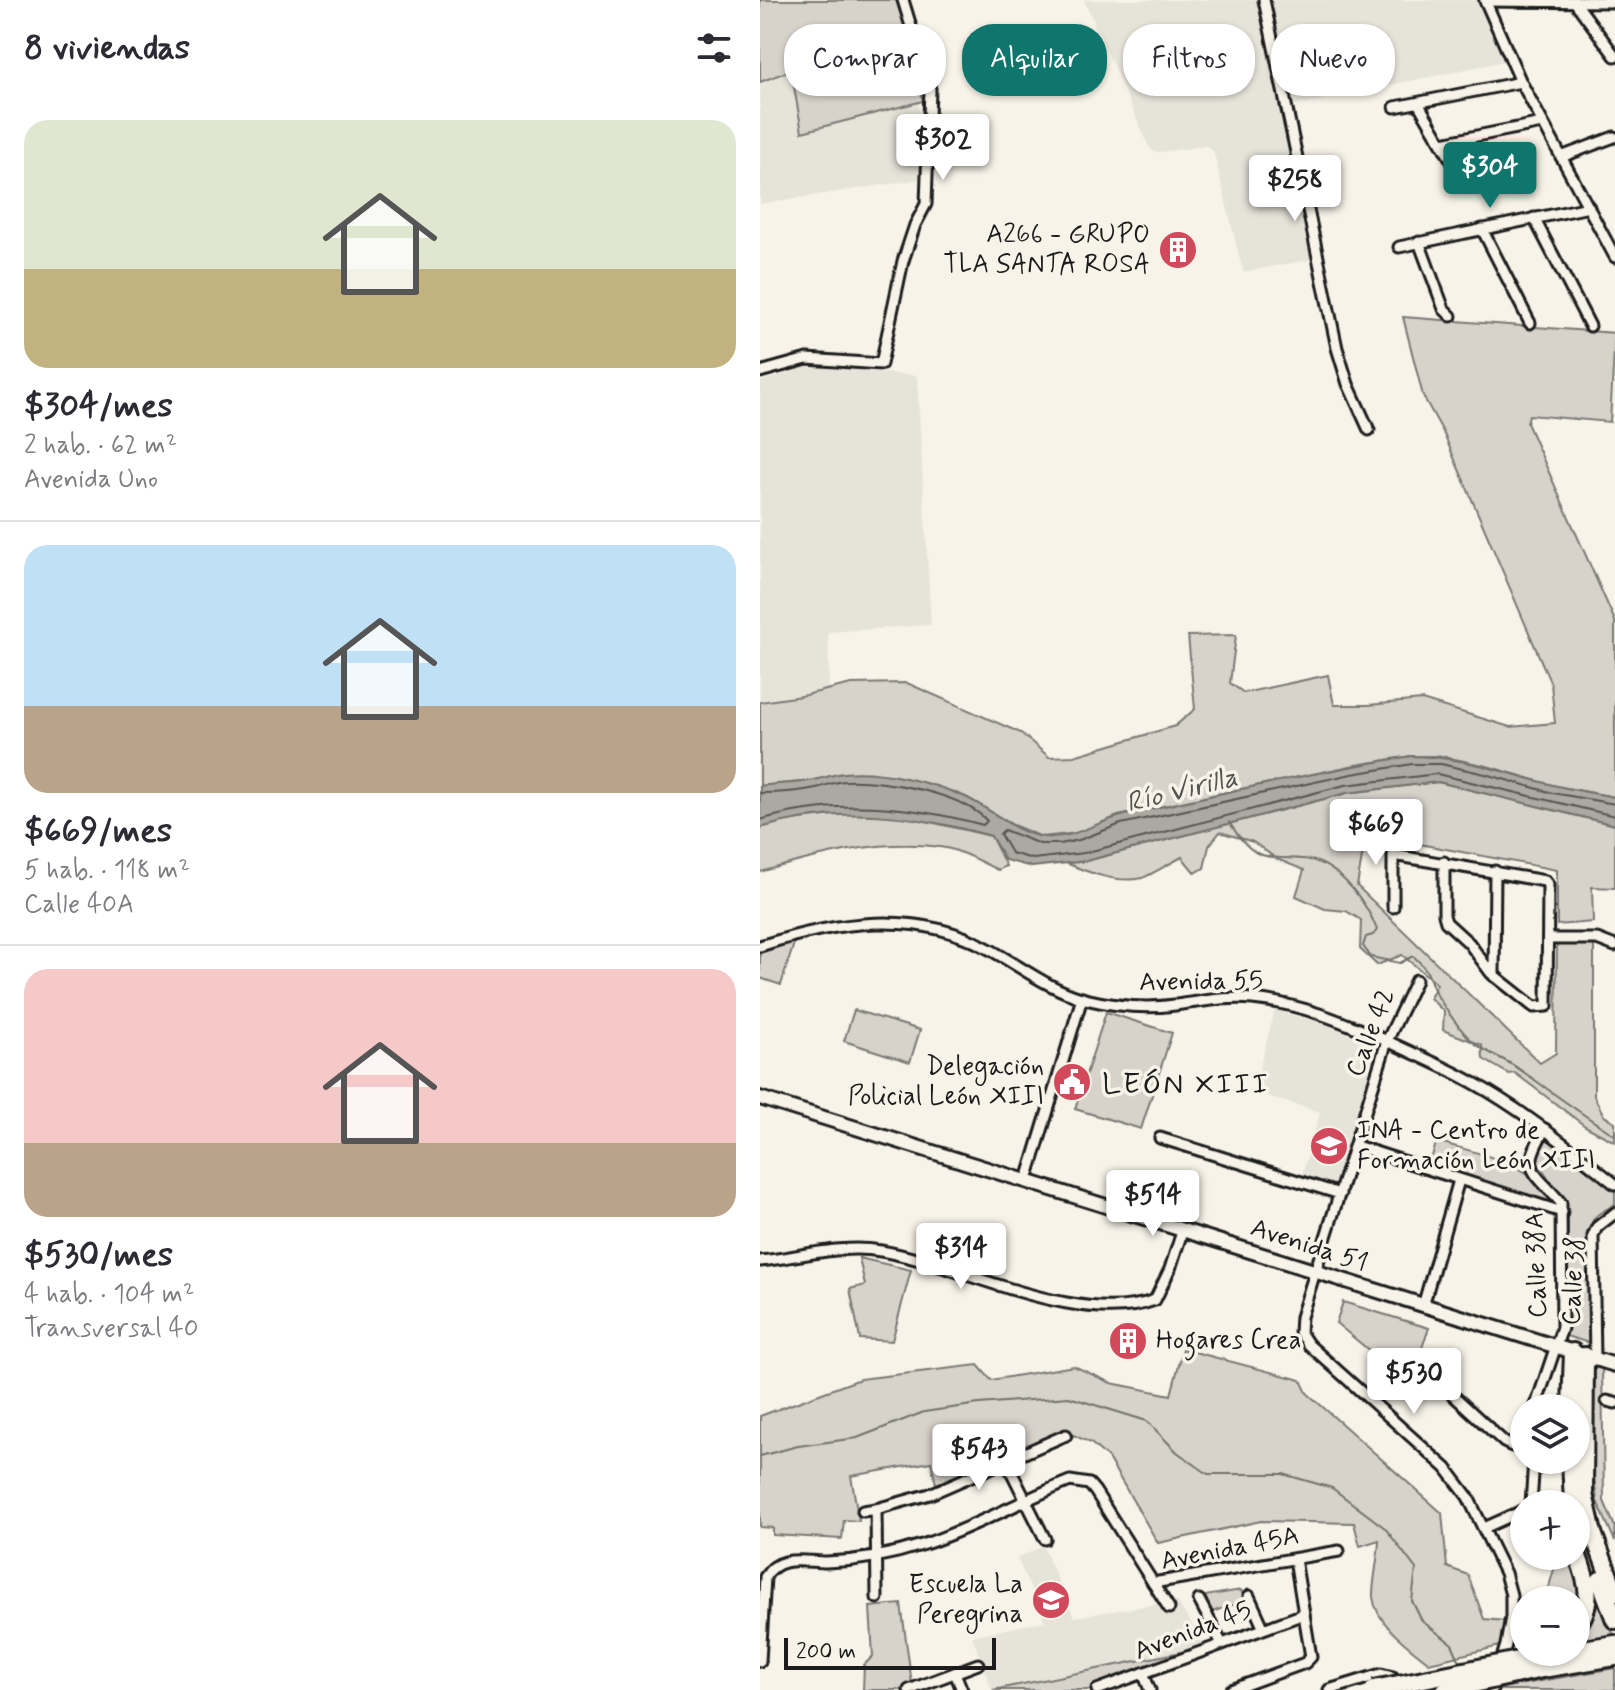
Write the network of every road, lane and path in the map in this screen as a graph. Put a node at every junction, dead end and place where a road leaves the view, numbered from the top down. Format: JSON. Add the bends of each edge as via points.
{"nodes":[{"id":1,"x":903,"y":0,"type":"edge"},
{"id":2,"x":1264,"y":0,"type":"edge"},
{"id":3,"x":1485,"y":0,"type":"edge"},
{"id":4,"x":1529,"y":0,"type":"edge"},
{"id":5,"x":1575,"y":2,"type":"junction"},
{"id":6,"x":1615,"y":2,"type":"edge"},
{"id":7,"x":1615,"y":56,"type":"edge"},
{"id":8,"x":1521,"y":82,"type":"junction"},
{"id":9,"x":1418,"y":103,"type":"junction"},
{"id":10,"x":1395,"y":107,"type":"dead end"},
{"id":11,"x":1542,"y":123,"type":"junction"},
{"id":12,"x":1614,"y":137,"type":"edge"},
{"id":13,"x":1442,"y":143,"type":"junction"},
{"id":14,"x":1561,"y":157,"type":"junction"},
{"id":15,"x":1453,"y":163,"type":"dead end"},
{"id":16,"x":1589,"y":207,"type":"junction"},
{"id":17,"x":1534,"y":218,"type":"junction"},
{"id":18,"x":1482,"y":229,"type":"junction"},
{"id":19,"x":1419,"y":242,"type":"junction"},
{"id":20,"x":1612,"y":244,"type":"edge"},
{"id":21,"x":1399,"y":247,"type":"dead end"},
{"id":22,"x":1615,"y":257,"type":"edge"},
{"id":23,"x":1451,"y":316,"type":"dead end"},
{"id":24,"x":1530,"y":323,"type":"dead end"},
{"id":25,"x":1590,"y":326,"type":"dead end"},
{"id":26,"x":760,"y":372,"type":"edge"},
{"id":27,"x":1369,"y":430,"type":"dead end"},
{"id":28,"x":1444,"y":862,"type":"junction"},
{"id":29,"x":1495,"y":871,"type":"junction"},
{"id":30,"x":1393,"y":907,"type":"dead end"},
{"id":31,"x":1548,"y":939,"type":"junction"},
{"id":32,"x":760,"y":946,"type":"edge"},
{"id":33,"x":1615,"y":946,"type":"edge"},
{"id":34,"x":1494,"y":976,"type":"junction"},
{"id":35,"x":1416,"y":980,"type":"dead end"},
{"id":36,"x":1082,"y":998,"type":"junction"},
{"id":37,"x":1387,"y":1041,"type":"junction"},
{"id":38,"x":760,"y":1098,"type":"edge"},
{"id":39,"x":1545,"y":1129,"type":"junction"},
{"id":40,"x":1160,"y":1138,"type":"dead end"},
{"id":41,"x":1356,"y":1146,"type":"junction"},
{"id":42,"x":1027,"y":1180,"type":"junction"},
{"id":43,"x":1459,"y":1180,"type":"junction"},
{"id":44,"x":1615,"y":1184,"type":"edge"},
{"id":45,"x":1340,"y":1194,"type":"junction"},
{"id":46,"x":1562,"y":1212,"type":"junction"},
{"id":47,"x":1615,"y":1213,"type":"edge"},
{"id":48,"x":1183,"y":1229,"type":"junction"},
{"id":49,"x":760,"y":1261,"type":"edge"},
{"id":50,"x":1315,"y":1271,"type":"junction"},
{"id":51,"x":1423,"y":1306,"type":"junction"},
{"id":52,"x":1556,"y":1347,"type":"junction"},
{"id":53,"x":1584,"y":1355,"type":"junction"},
{"id":54,"x":1416,"y":1361,"type":"dead end"},
{"id":55,"x":1615,"y":1365,"type":"edge"},
{"id":56,"x":1540,"y":1394,"type":"edge"},
{"id":57,"x":1570,"y":1394,"type":"edge"},
{"id":58,"x":1581,"y":1394,"type":"edge"},
{"id":59,"x":1066,"y":1435,"type":"dead end"},
{"id":60,"x":1510,"y":1445,"type":"edge"},
{"id":61,"x":1007,"y":1463,"type":"junction"},
{"id":62,"x":1580,"y":1474,"type":"edge"},
{"id":63,"x":1582,"y":1474,"type":"edge"},
{"id":64,"x":1026,"y":1502,"type":"junction"},
{"id":65,"x":876,"y":1509,"type":"junction"},
{"id":66,"x":863,"y":1511,"type":"dead end"},
{"id":67,"x":1510,"y":1516,"type":"edge"},
{"id":68,"x":1484,"y":1528,"type":"junction"},
{"id":69,"x":1045,"y":1539,"type":"dead end"},
{"id":70,"x":1339,"y":1551,"type":"dead end"},
{"id":71,"x":1590,"y":1552,"type":"edge"},
{"id":72,"x":1615,"y":1555,"type":"edge"},
{"id":73,"x":878,"y":1556,"type":"junction"},
{"id":74,"x":1295,"y":1559,"type":"junction"},
{"id":75,"x":1153,"y":1583,"type":"junction"},
{"id":76,"x":1615,"y":1592,"type":"edge"},
{"id":77,"x":1249,"y":1596,"type":"dead end"},
{"id":78,"x":877,"y":1598,"type":"dead end"},
{"id":79,"x":1199,"y":1600,"type":"dead end"},
{"id":80,"x":1169,"y":1608,"type":"dead end"},
{"id":81,"x":1304,"y":1614,"type":"junction"},
{"id":82,"x":1615,"y":1620,"type":"edge"},
{"id":83,"x":1263,"y":1627,"type":"junction"},
{"id":84,"x":1222,"y":1644,"type":"junction"},
{"id":85,"x":1615,"y":1644,"type":"edge"},
{"id":86,"x":1590,"y":1648,"type":"edge"},
{"id":87,"x":1590,"y":1657,"type":"edge"},
{"id":88,"x":1615,"y":1657,"type":"edge"},
{"id":89,"x":760,"y":1661,"type":"edge"},
{"id":90,"x":1510,"y":1662,"type":"edge"},
{"id":91,"x":978,"y":1664,"type":"dead end"},
{"id":92,"x":1512,"y":1666,"type":"edge"},
{"id":93,"x":955,"y":1673,"type":"junction"},
{"id":94,"x":1143,"y":1673,"type":"junction"},
{"id":95,"x":912,"y":1689,"type":"edge"},
{"id":96,"x":962,"y":1690,"type":"edge"},
{"id":97,"x":1097,"y":1690,"type":"edge"},
{"id":98,"x":1150,"y":1690,"type":"edge"},
{"id":99,"x":1231,"y":1690,"type":"edge"},
{"id":100,"x":1329,"y":1690,"type":"edge"},
{"id":101,"x":1373,"y":1690,"type":"edge"},
{"id":102,"x":1401,"y":1690,"type":"edge"},
{"id":103,"x":1446,"y":1690,"type":"edge"},
{"id":104,"x":1492,"y":1690,"type":"edge"}],
"edges":[{"from":1,"to":26,"type":"street","via":[[930,89],[926,204],[903,261],[881,364],[807,359]]},
{"from":2,"to":27,"type":"street","via":[[1337,348]]},
{"from":3,"to":4,"type":"street"},
{"from":3,"to":8,"type":"street"},
{"from":4,"to":5,"type":"street"},
{"from":5,"to":6,"type":"street"},
{"from":5,"to":7,"type":"street"},
{"from":8,"to":9,"type":"street"},
{"from":8,"to":11,"type":"street"},
{"from":9,"to":10,"type":"street"},
{"from":9,"to":13,"type":"street"},
{"from":11,"to":13,"type":"street"},
{"from":11,"to":14,"type":"street"},
{"from":12,"to":14,"type":"street"},
{"from":13,"to":15,"type":"street"},
{"from":14,"to":16,"type":"street"},
{"from":16,"to":17,"type":"street"},
{"from":16,"to":20,"type":"street"},
{"from":17,"to":18,"type":"street"},
{"from":17,"to":25,"type":"street"},
{"from":18,"to":19,"type":"street"},
{"from":18,"to":24,"type":"street"},
{"from":19,"to":21,"type":"street"},
{"from":19,"to":23,"type":"street"},
{"from":20,"to":22,"type":"street"},
{"from":28,"to":29,"type":"street"},
{"from":28,"to":30,"type":"street","via":[[1394,855]]},
{"from":28,"to":34,"type":"street","via":[[1446,922]]},
{"from":29,"to":31,"type":"street","via":[[1546,882]]},
{"from":29,"to":34,"type":"street"},
{"from":31,"to":33,"type":"street","via":[[1597,939]]},
{"from":31,"to":34,"type":"street","via":[[1547,1006],[1534,1007]]},
{"from":32,"to":36,"type":"street","name":"Avenida 55","via":[[840,925],[917,925],[986,947]]},
{"from":35,"to":37,"type":"street","name":"Calle 42"},
{"from":36,"to":37,"type":"street","name":"Avenida 55","via":[[1140,1007],[1227,999],[1277,1002],[1329,1015]]},
{"from":36,"to":42,"type":"street"},
{"from":37,"to":39,"type":"street","name":"Avenida 55","via":[[1474,1083]]},
{"from":37,"to":41,"type":"street","name":"Calle 42"},
{"from":38,"to":42,"type":"street","name":"Avenida 51"},
{"from":39,"to":44,"type":"street","name":"Avenida 55"},
{"from":39,"to":46,"type":"street","name":"Calle 38A","via":[[1530,1160]]},
{"from":40,"to":45,"type":"street"},
{"from":41,"to":43,"type":"street"},
{"from":41,"to":45,"type":"street","name":"Calle 42"},
{"from":42,"to":48,"type":"street","name":"Avenida 51"},
{"from":43,"to":46,"type":"street"},
{"from":43,"to":51,"type":"street"},
{"from":45,"to":50,"type":"street","name":"Calle 42"},
{"from":46,"to":52,"type":"street","name":"Calle 38A","via":[[1562,1328]]},
{"from":47,"to":53,"type":"street","name":"Calle 38","via":[[1593,1236]]},
{"from":48,"to":49,"type":"street","via":[[1155,1300],[1139,1306],[1070,1303],[863,1249]]},
{"from":48,"to":50,"type":"street","name":"Avenida 51"},
{"from":50,"to":51,"type":"street","name":"Avenida 51"},
{"from":50,"to":68,"type":"street","name":"Calle 42","via":[[1300,1332],[1446,1468]]},
{"from":51,"to":52,"type":"street","name":"Avenida 51"},
{"from":52,"to":53,"type":"street","name":"Avenida 51"},
{"from":52,"to":56,"type":"street","name":"Calle 38A"},
{"from":53,"to":55,"type":"street","name":"Avenida 51"},
{"from":53,"to":57,"type":"highway","via":[[1571,1378]]},
{"from":53,"to":58,"type":"highway"},
{"from":54,"to":60,"type":"street"},
{"from":59,"to":61,"type":"street"},
{"from":61,"to":64,"type":"street"},
{"from":61,"to":65,"type":"street"},
{"from":62,"to":76,"type":"highway","via":[[1588,1518]]},
{"from":63,"to":72,"type":"highway","via":[[1594,1516]]},
{"from":64,"to":69,"type":"street"},
{"from":64,"to":73,"type":"street","via":[[949,1537]]},
{"from":64,"to":75,"type":"street","via":[[1070,1481],[1089,1484]]},
{"from":65,"to":66,"type":"street"},
{"from":65,"to":73,"type":"street"},
{"from":67,"to":68,"type":"street"},
{"from":68,"to":104,"type":"street","via":[[1511,1595],[1506,1645]]},
{"from":70,"to":74,"type":"street","name":"Avenida 45A"},
{"from":71,"to":82,"type":"highway"},
{"from":73,"to":78,"type":"street"},
{"from":73,"to":89,"type":"street","via":[[771,1566],[765,1577]]},
{"from":74,"to":75,"type":"street","name":"Avenida 45A"},
{"from":74,"to":81,"type":"street"},
{"from":75,"to":80,"type":"street","name":"Avenida 45A"},
{"from":77,"to":83,"type":"street"},
{"from":79,"to":84,"type":"street"},
{"from":81,"to":83,"type":"street","name":"Avenida 45"},
{"from":81,"to":99,"type":"street","via":[[1311,1657]]},
{"from":83,"to":84,"type":"street","name":"Avenida 45"},
{"from":84,"to":94,"type":"street","name":"Avenida 45"},
{"from":85,"to":86,"type":"highway"},
{"from":87,"to":88,"type":"highway"},
{"from":90,"to":101,"type":"highway","bridge":true},
{"from":91,"to":93,"type":"street"},
{"from":92,"to":103,"type":"highway","bridge":true},
{"from":93,"to":95,"type":"street"},
{"from":93,"to":96,"type":"street"},
{"from":94,"to":97,"type":"street","name":"Avenida 45"},
{"from":94,"to":98,"type":"street"},
{"from":100,"to":102,"type":"street","via":[[1381,1674],[1393,1677]]}]}
